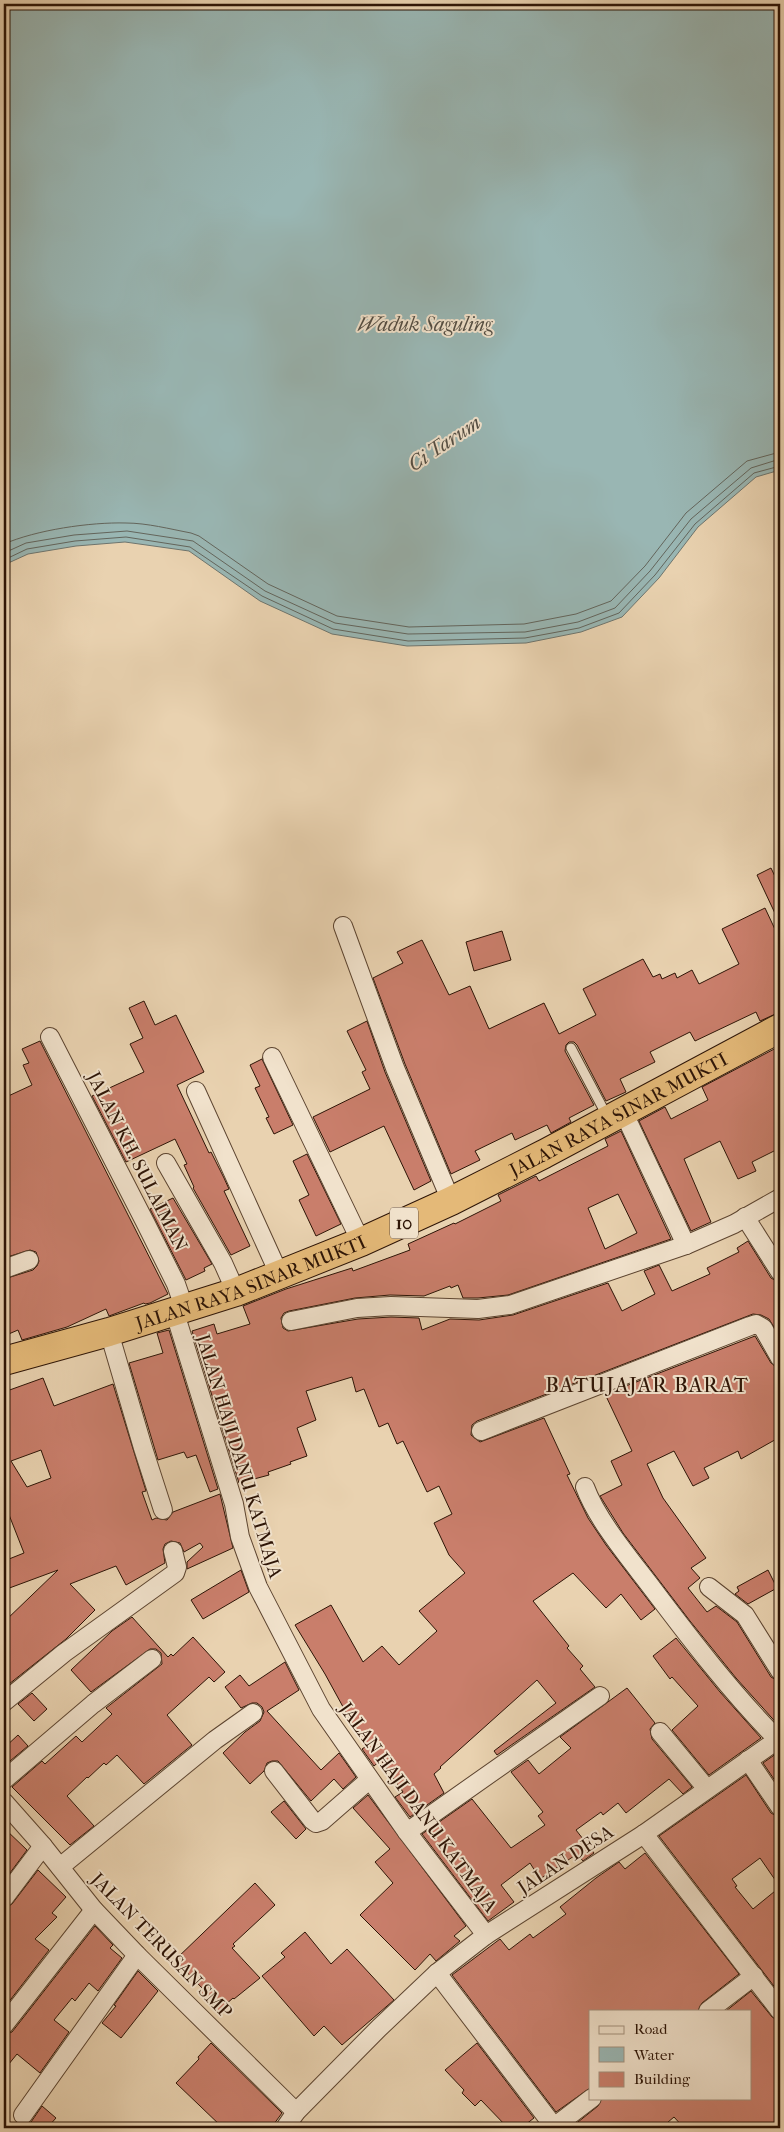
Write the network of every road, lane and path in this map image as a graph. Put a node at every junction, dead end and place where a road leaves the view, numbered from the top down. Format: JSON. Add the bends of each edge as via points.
{"nodes":[{"id":1,"x":342,"y":926,"type":"dead end"},
{"id":2,"x":780,"y":1028,"type":"edge"},
{"id":3,"x":50,"y":1037,"type":"dead end"},
{"id":4,"x":572,"y":1048,"type":"dead end"},
{"id":5,"x":272,"y":1057,"type":"dead end"},
{"id":6,"x":196,"y":1091,"type":"dead end"},
{"id":7,"x":615,"y":1115,"type":"junction"},
{"id":8,"x":166,"y":1163,"type":"dead end"},
{"id":9,"x":780,"y":1198,"type":"edge"},
{"id":10,"x":451,"y":1201,"type":"junction"},
{"id":11,"x":745,"y":1217,"type":"junction"},
{"id":12,"x":361,"y":1242,"type":"junction"},
{"id":13,"x":686,"y":1245,"type":"junction"},
{"id":14,"x":29,"y":1260,"type":"dead end"},
{"id":15,"x":4,"y":1269,"type":"edge"},
{"id":16,"x":780,"y":1272,"type":"edge"},
{"id":17,"x":280,"y":1276,"type":"junction"},
{"id":18,"x":236,"y":1292,"type":"junction"},
{"id":19,"x":179,"y":1309,"type":"junction"},
{"id":20,"x":291,"y":1321,"type":"dead end"},
{"id":21,"x":109,"y":1332,"type":"junction"},
{"id":22,"x":780,"y":1358,"type":"edge"},
{"id":23,"x":4,"y":1361,"type":"edge"},
{"id":24,"x":481,"y":1431,"type":"dead end"},
{"id":25,"x":585,"y":1486,"type":"dead end"},
{"id":26,"x":163,"y":1510,"type":"dead end"},
{"id":27,"x":173,"y":1551,"type":"dead end"},
{"id":28,"x":709,"y":1587,"type":"dead end"},
{"id":29,"x":152,"y":1659,"type":"dead end"},
{"id":30,"x":780,"y":1671,"type":"edge"},
{"id":31,"x":600,"y":1696,"type":"dead end"},
{"id":32,"x":4,"y":1702,"type":"edge"},
{"id":33,"x":253,"y":1713,"type":"dead end"},
{"id":34,"x":660,"y":1732,"type":"dead end"},
{"id":35,"x":779,"y":1739,"type":"edge"},
{"id":36,"x":748,"y":1760,"type":"junction"},
{"id":37,"x":274,"y":1770,"type":"dead end"},
{"id":38,"x":4,"y":1780,"type":"edge"},
{"id":39,"x":369,"y":1780,"type":"junction"},
{"id":40,"x":708,"y":1789,"type":"junction"},
{"id":41,"x":4,"y":1802,"type":"edge"},
{"id":42,"x":780,"y":1807,"type":"edge"},
{"id":43,"x":407,"y":1832,"type":"junction"},
{"id":44,"x":644,"y":1834,"type":"junction"},
{"id":45,"x":43,"y":1846,"type":"junction"},
{"id":46,"x":60,"y":1867,"type":"junction"},
{"id":47,"x":4,"y":1898,"type":"edge"},
{"id":48,"x":94,"y":1910,"type":"junction"},
{"id":49,"x":486,"y":1935,"type":"junction"},
{"id":50,"x":137,"y":1956,"type":"junction"},
{"id":51,"x":437,"y":1973,"type":"junction"},
{"id":52,"x":754,"y":1976,"type":"junction"},
{"id":53,"x":709,"y":2010,"type":"edge"},
{"id":54,"x":780,"y":2011,"type":"edge"},
{"id":55,"x":4,"y":2025,"type":"edge"},
{"id":56,"x":590,"y":2100,"type":"edge"},
{"id":57,"x":296,"y":2112,"type":"junction"},
{"id":58,"x":23,"y":2116,"type":"dead end"},
{"id":59,"x":285,"y":2128,"type":"edge"},
{"id":60,"x":555,"y":2128,"type":"edge"}],
"edges":[{"from":1,"to":10,"type":"street","via":[[395,1068]]},
{"from":2,"to":7,"type":"highway","name":"JALAN RAYA SINAR MUKTI","number":"10"},
{"from":3,"to":19,"type":"street","name":"JALAN KH. SULAIMAN","via":[[176,1284]]},
{"from":4,"to":7,"type":"lane"},
{"from":5,"to":12,"type":"street"},
{"from":6,"to":17,"type":"street"},
{"from":7,"to":10,"type":"highway","name":"JALAN RAYA SINAR MUKTI","number":"10"},
{"from":7,"to":13,"type":"street"},
{"from":8,"to":18,"type":"street"},
{"from":9,"to":11,"type":"street"},
{"from":10,"to":12,"type":"highway","name":"JALAN RAYA SINAR MUKTI","number":"10"},
{"from":11,"to":13,"type":"street"},
{"from":11,"to":16,"type":"street"},
{"from":12,"to":17,"type":"highway","name":"JALAN RAYA SINAR MUKTI","number":"10"},
{"from":13,"to":20,"type":"street","via":[[510,1305],[478,1309],[357,1308]]},
{"from":14,"to":15,"type":"street"},
{"from":17,"to":18,"type":"highway","name":"JALAN RAYA SINAR MUKTI","number":"10"},
{"from":18,"to":19,"type":"highway","name":"JALAN RAYA SINAR MUKTI","number":"10"},
{"from":19,"to":21,"type":"highway","name":"JALAN RAYA SINAR MUKTI","number":"10"},
{"from":19,"to":39,"type":"street","name":"JALAN HAJI DANU KATMAJA","via":[[234,1504],[240,1536],[258,1588],[321,1709]]},
{"from":21,"to":23,"type":"highway","name":"JALAN RAYA SINAR MUKTI","number":"10"},
{"from":21,"to":26,"type":"street"},
{"from":22,"to":24,"type":"street","via":[[763,1328],[756,1324]]},
{"from":25,"to":35,"type":"street","via":[[590,1501],[634,1565],[712,1668]]},
{"from":27,"to":32,"type":"street","via":[[177,1566],[175,1573]]},
{"from":28,"to":30,"type":"street","via":[[745,1615]]},
{"from":29,"to":38,"type":"street"},
{"from":31,"to":43,"type":"street"},
{"from":33,"to":46,"type":"street","via":[[214,1740]]},
{"from":34,"to":40,"type":"street"},
{"from":35,"to":36,"type":"street","name":"JALAN DESA"},
{"from":36,"to":40,"type":"street","name":"JALAN DESA"},
{"from":36,"to":42,"type":"street"},
{"from":37,"to":39,"type":"street","via":[[316,1823]]},
{"from":39,"to":43,"type":"street","name":"JALAN HAJI DANU KATMAJA"},
{"from":40,"to":44,"type":"street","name":"JALAN DESA"},
{"from":41,"to":45,"type":"street","name":"JALAN TERUSAN SMP"},
{"from":43,"to":49,"type":"street","name":"JALAN HAJI DANU KATMAJA"},
{"from":44,"to":49,"type":"street","name":"JALAN DESA"},
{"from":44,"to":52,"type":"street"},
{"from":45,"to":46,"type":"street","name":"JALAN TERUSAN SMP"},
{"from":45,"to":47,"type":"street"},
{"from":46,"to":48,"type":"street","name":"JALAN TERUSAN SMP"},
{"from":48,"to":50,"type":"street","name":"JALAN TERUSAN SMP"},
{"from":48,"to":55,"type":"street"},
{"from":49,"to":51,"type":"street","name":"JALAN DESA"},
{"from":50,"to":57,"type":"street","name":"JALAN TERUSAN SMP"},
{"from":50,"to":58,"type":"street"},
{"from":51,"to":57,"type":"street","name":"JALAN DESA"},
{"from":51,"to":60,"type":"street"},
{"from":52,"to":53,"type":"street"},
{"from":52,"to":54,"type":"street"},
{"from":56,"to":60,"type":"street"},
{"from":57,"to":59,"type":"street","name":"JALAN DESA"}]}
